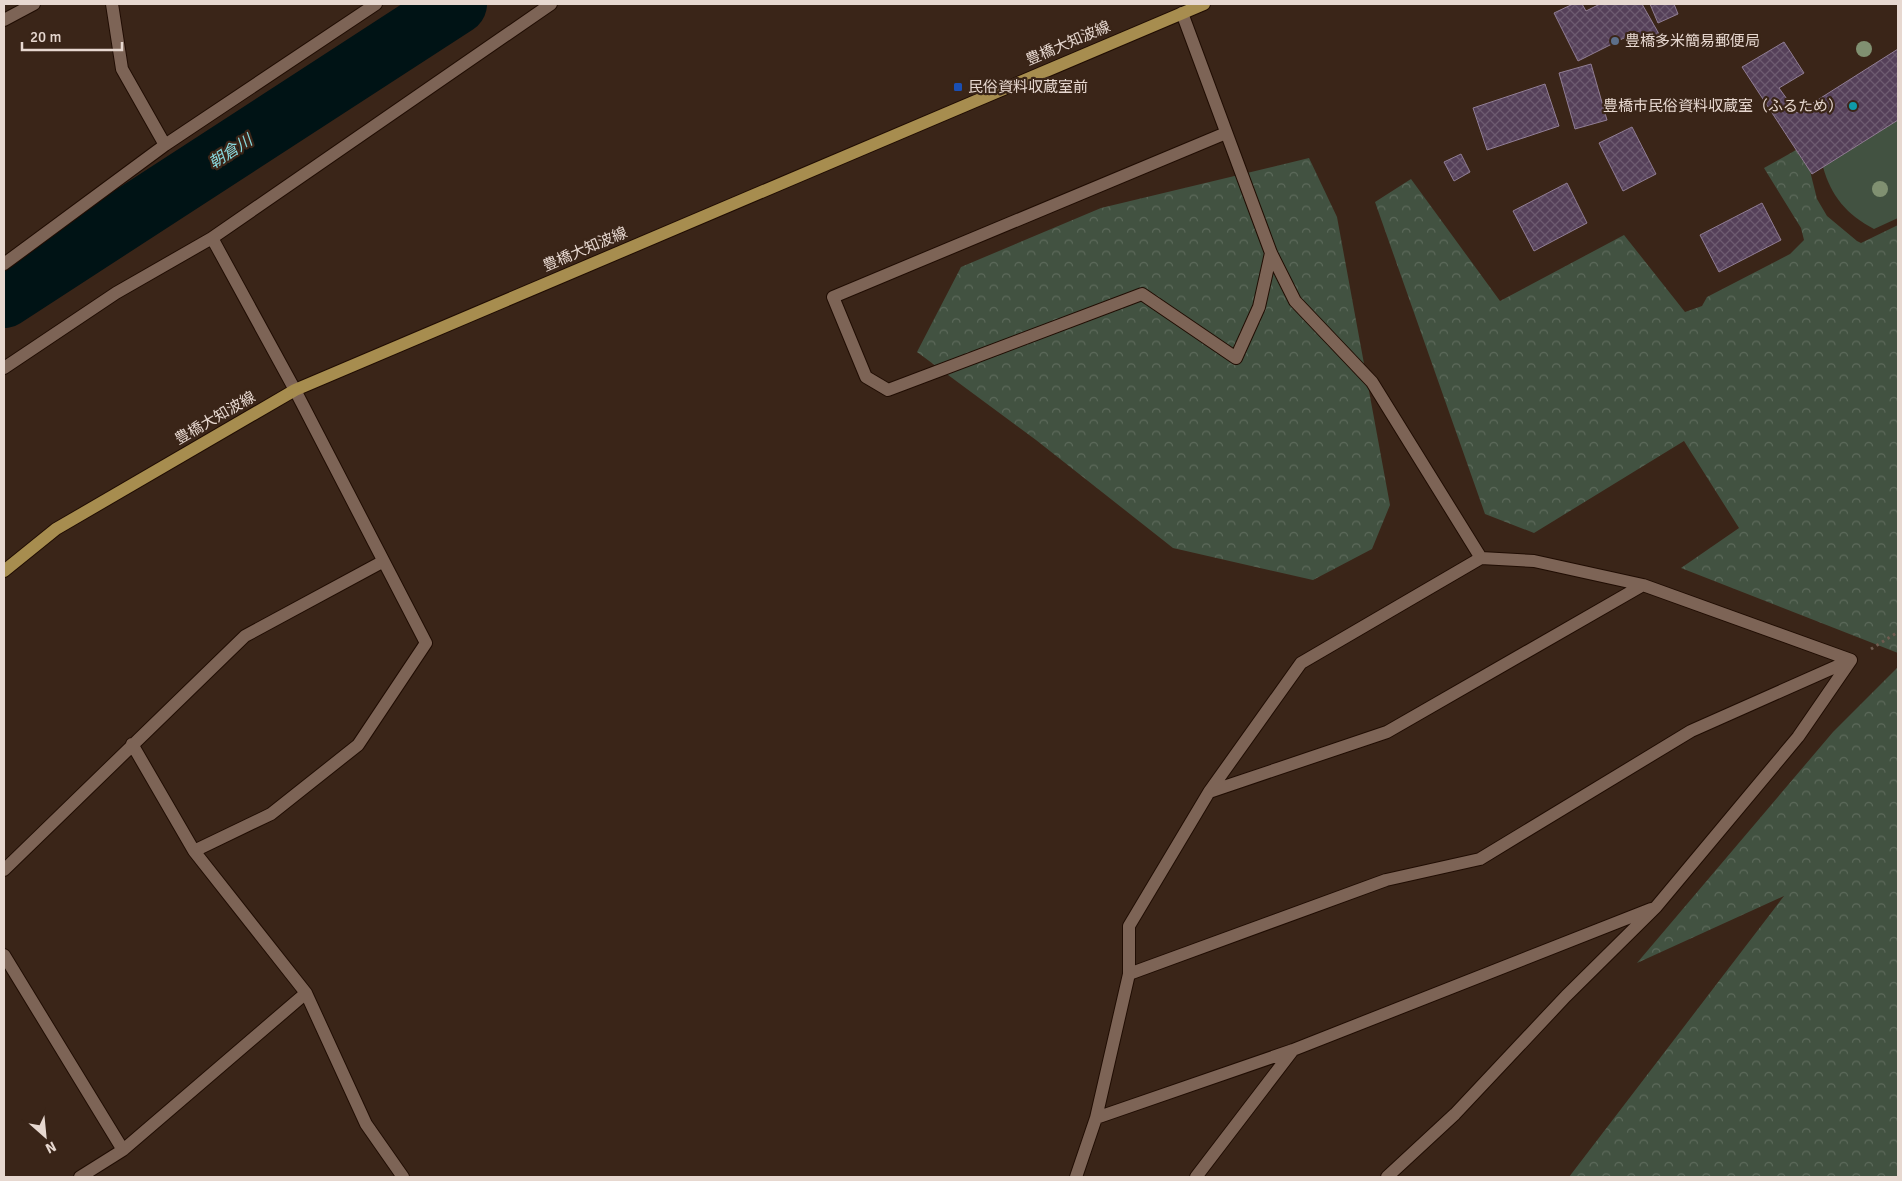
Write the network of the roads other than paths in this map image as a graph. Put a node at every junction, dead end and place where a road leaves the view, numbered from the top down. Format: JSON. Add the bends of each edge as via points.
{"nodes":[{"id":1,"x":34,"y":4,"type":"edge"},
{"id":2,"x":112,"y":4,"type":"edge"},
{"id":3,"x":376,"y":4,"type":"edge"},
{"id":4,"x":551,"y":4,"type":"edge"},
{"id":5,"x":1204,"y":4,"type":"edge"},
{"id":6,"x":1182,"y":13,"type":"junction"},
{"id":7,"x":4,"y":20,"type":"edge"},
{"id":8,"x":1226,"y":133,"type":"junction"},
{"id":9,"x":165,"y":145,"type":"junction"},
{"id":10,"x":212,"y":238,"type":"junction"},
{"id":11,"x":1271,"y":253,"type":"junction"},
{"id":12,"x":4,"y":264,"type":"edge"},
{"id":13,"x":4,"y":368,"type":"edge"},
{"id":14,"x":295,"y":390,"type":"junction"},
{"id":15,"x":1481,"y":558,"type":"junction"},
{"id":16,"x":382,"y":562,"type":"junction"},
{"id":17,"x":4,"y":572,"type":"edge"},
{"id":18,"x":1643,"y":585,"type":"junction"},
{"id":19,"x":1851,"y":660,"type":"junction"},
{"id":20,"x":132,"y":744,"type":"junction"},
{"id":21,"x":1209,"y":792,"type":"junction"},
{"id":22,"x":194,"y":851,"type":"junction"},
{"id":23,"x":4,"y":870,"type":"edge"},
{"id":24,"x":1656,"y":908,"type":"junction"},
{"id":25,"x":4,"y":955,"type":"edge"},
{"id":26,"x":1130,"y":974,"type":"junction"},
{"id":27,"x":306,"y":993,"type":"junction"},
{"id":28,"x":1293,"y":1050,"type":"junction"},
{"id":29,"x":1096,"y":1118,"type":"junction"},
{"id":30,"x":122,"y":1150,"type":"junction"},
{"id":31,"x":80,"y":1177,"type":"edge"},
{"id":32,"x":403,"y":1177,"type":"edge"},
{"id":33,"x":1076,"y":1177,"type":"edge"},
{"id":34,"x":1196,"y":1177,"type":"edge"},
{"id":35,"x":1386,"y":1177,"type":"edge"}],
"edges":[{"from":1,"to":7,"type":"street"},
{"from":2,"to":9,"type":"street","via":[[122,69]]},
{"from":3,"to":9,"type":"street"},
{"from":4,"to":10,"type":"street"},
{"from":5,"to":6,"type":"main road","name":"豊橋大知波線"},
{"from":6,"to":8,"type":"street"},
{"from":6,"to":14,"type":"main road","name":"豊橋大知波線"},
{"from":8,"to":11,"type":"street"},
{"from":8,"to":11,"type":"street","via":[[833,297],[866,377],[888,390],[1142,294],[1236,358],[1259,308]]},
{"from":9,"to":12,"type":"street"},
{"from":10,"to":13,"type":"street","via":[[116,294]]},
{"from":10,"to":14,"type":"street"},
{"from":11,"to":15,"type":"street","via":[[1295,301],[1372,382]]},
{"from":14,"to":16,"type":"street"},
{"from":14,"to":17,"type":"main road","name":"豊橋大知波線","via":[[56,529]]},
{"from":15,"to":18,"type":"street","via":[[1534,561]]},
{"from":15,"to":21,"type":"street","via":[[1301,663]]},
{"from":16,"to":20,"type":"street","via":[[245,636]]},
{"from":16,"to":22,"type":"street","via":[[426,644],[358,745],[271,814]]},
{"from":18,"to":19,"type":"street"},
{"from":18,"to":21,"type":"street","via":[[1386,732]]},
{"from":19,"to":24,"type":"street","via":[[1798,737]]},
{"from":19,"to":26,"type":"street","via":[[1692,731],[1480,859],[1386,880]]},
{"from":20,"to":22,"type":"street"},
{"from":20,"to":23,"type":"street"},
{"from":21,"to":26,"type":"street","via":[[1129,926]]},
{"from":22,"to":27,"type":"street"},
{"from":24,"to":28,"type":"street"},
{"from":24,"to":35,"type":"street","via":[[1566,996],[1455,1114]]},
{"from":25,"to":30,"type":"street"},
{"from":26,"to":29,"type":"street"},
{"from":27,"to":30,"type":"street"},
{"from":27,"to":32,"type":"street","via":[[366,1124]]},
{"from":28,"to":29,"type":"street"},
{"from":28,"to":34,"type":"street"},
{"from":29,"to":33,"type":"street"},
{"from":30,"to":31,"type":"street"}]}
